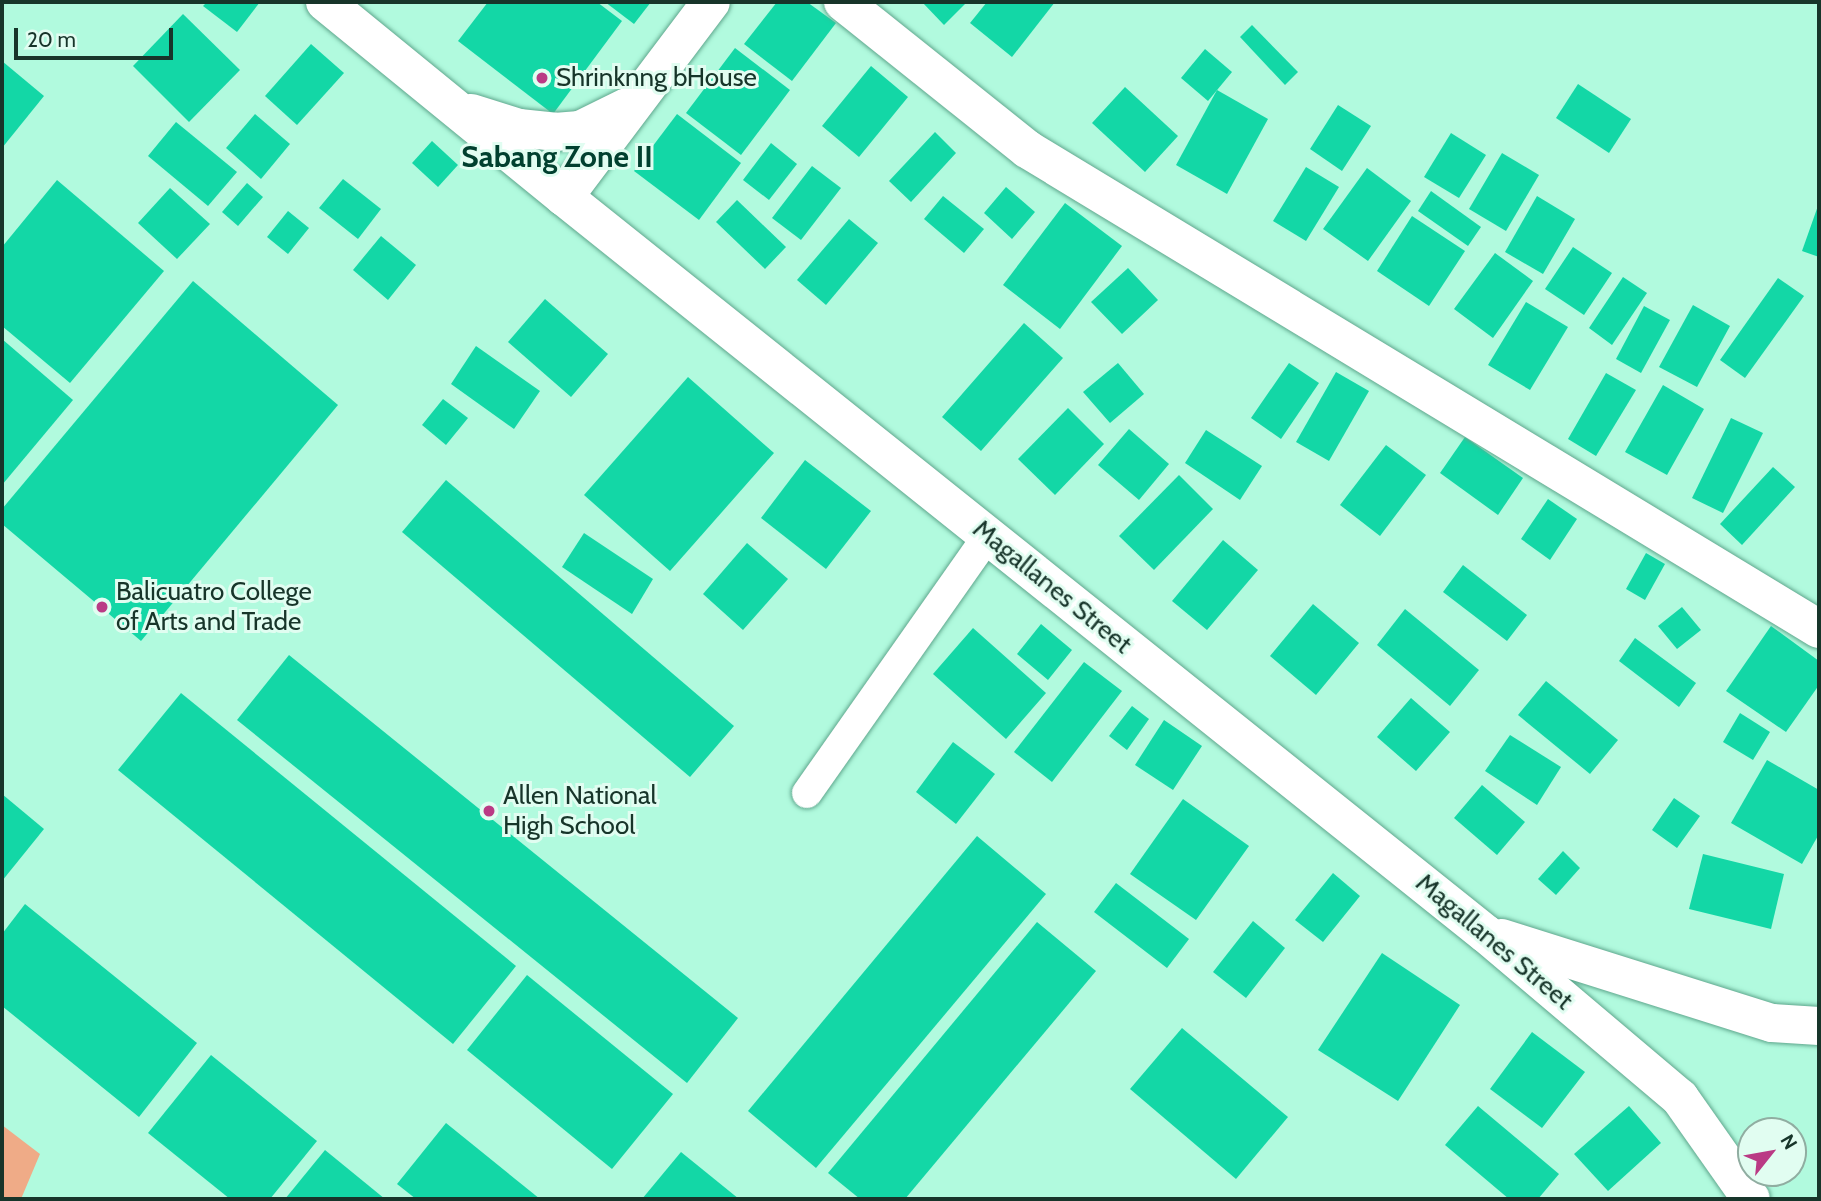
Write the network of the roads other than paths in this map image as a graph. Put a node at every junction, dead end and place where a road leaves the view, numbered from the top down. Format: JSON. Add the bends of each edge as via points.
{"nodes":[{"id":1,"x":326,"y":2,"type":"edge"},
{"id":2,"x":711,"y":2,"type":"edge"},
{"id":3,"x":843,"y":2,"type":"edge"},
{"id":4,"x":635,"y":102,"type":"junction"},
{"id":5,"x":456,"y":108,"type":"junction"},
{"id":6,"x":564,"y":197,"type":"junction"},
{"id":7,"x":988,"y":535,"type":"junction"},
{"id":8,"x":1819,"y":629,"type":"edge"},
{"id":9,"x":807,"y":793,"type":"dead end"},
{"id":10,"x":1486,"y":934,"type":"junction"},
{"id":11,"x":1819,"y":1026,"type":"edge"},
{"id":12,"x":1751,"y":1199,"type":"edge"}],
"edges":[{"from":1,"to":5,"type":"main road","name":"Magallanes Street"},
{"from":2,"to":4,"type":"main road"},
{"from":3,"to":8,"type":"main road","via":[[1027,149]]},
{"from":4,"to":5,"type":"main road","via":[[580,130],[555,132],[519,128]]},
{"from":4,"to":6,"type":"main road"},
{"from":5,"to":6,"type":"main road","name":"Magallanes Street"},
{"from":6,"to":7,"type":"main road","name":"Magallanes Street"},
{"from":7,"to":9,"type":"lane"},
{"from":7,"to":10,"type":"main road","name":"Magallanes Street"},
{"from":10,"to":11,"type":"main road","via":[[1772,1023]]},
{"from":10,"to":12,"type":"main road","name":"Magallanes Street","via":[[1680,1098]]}]}
